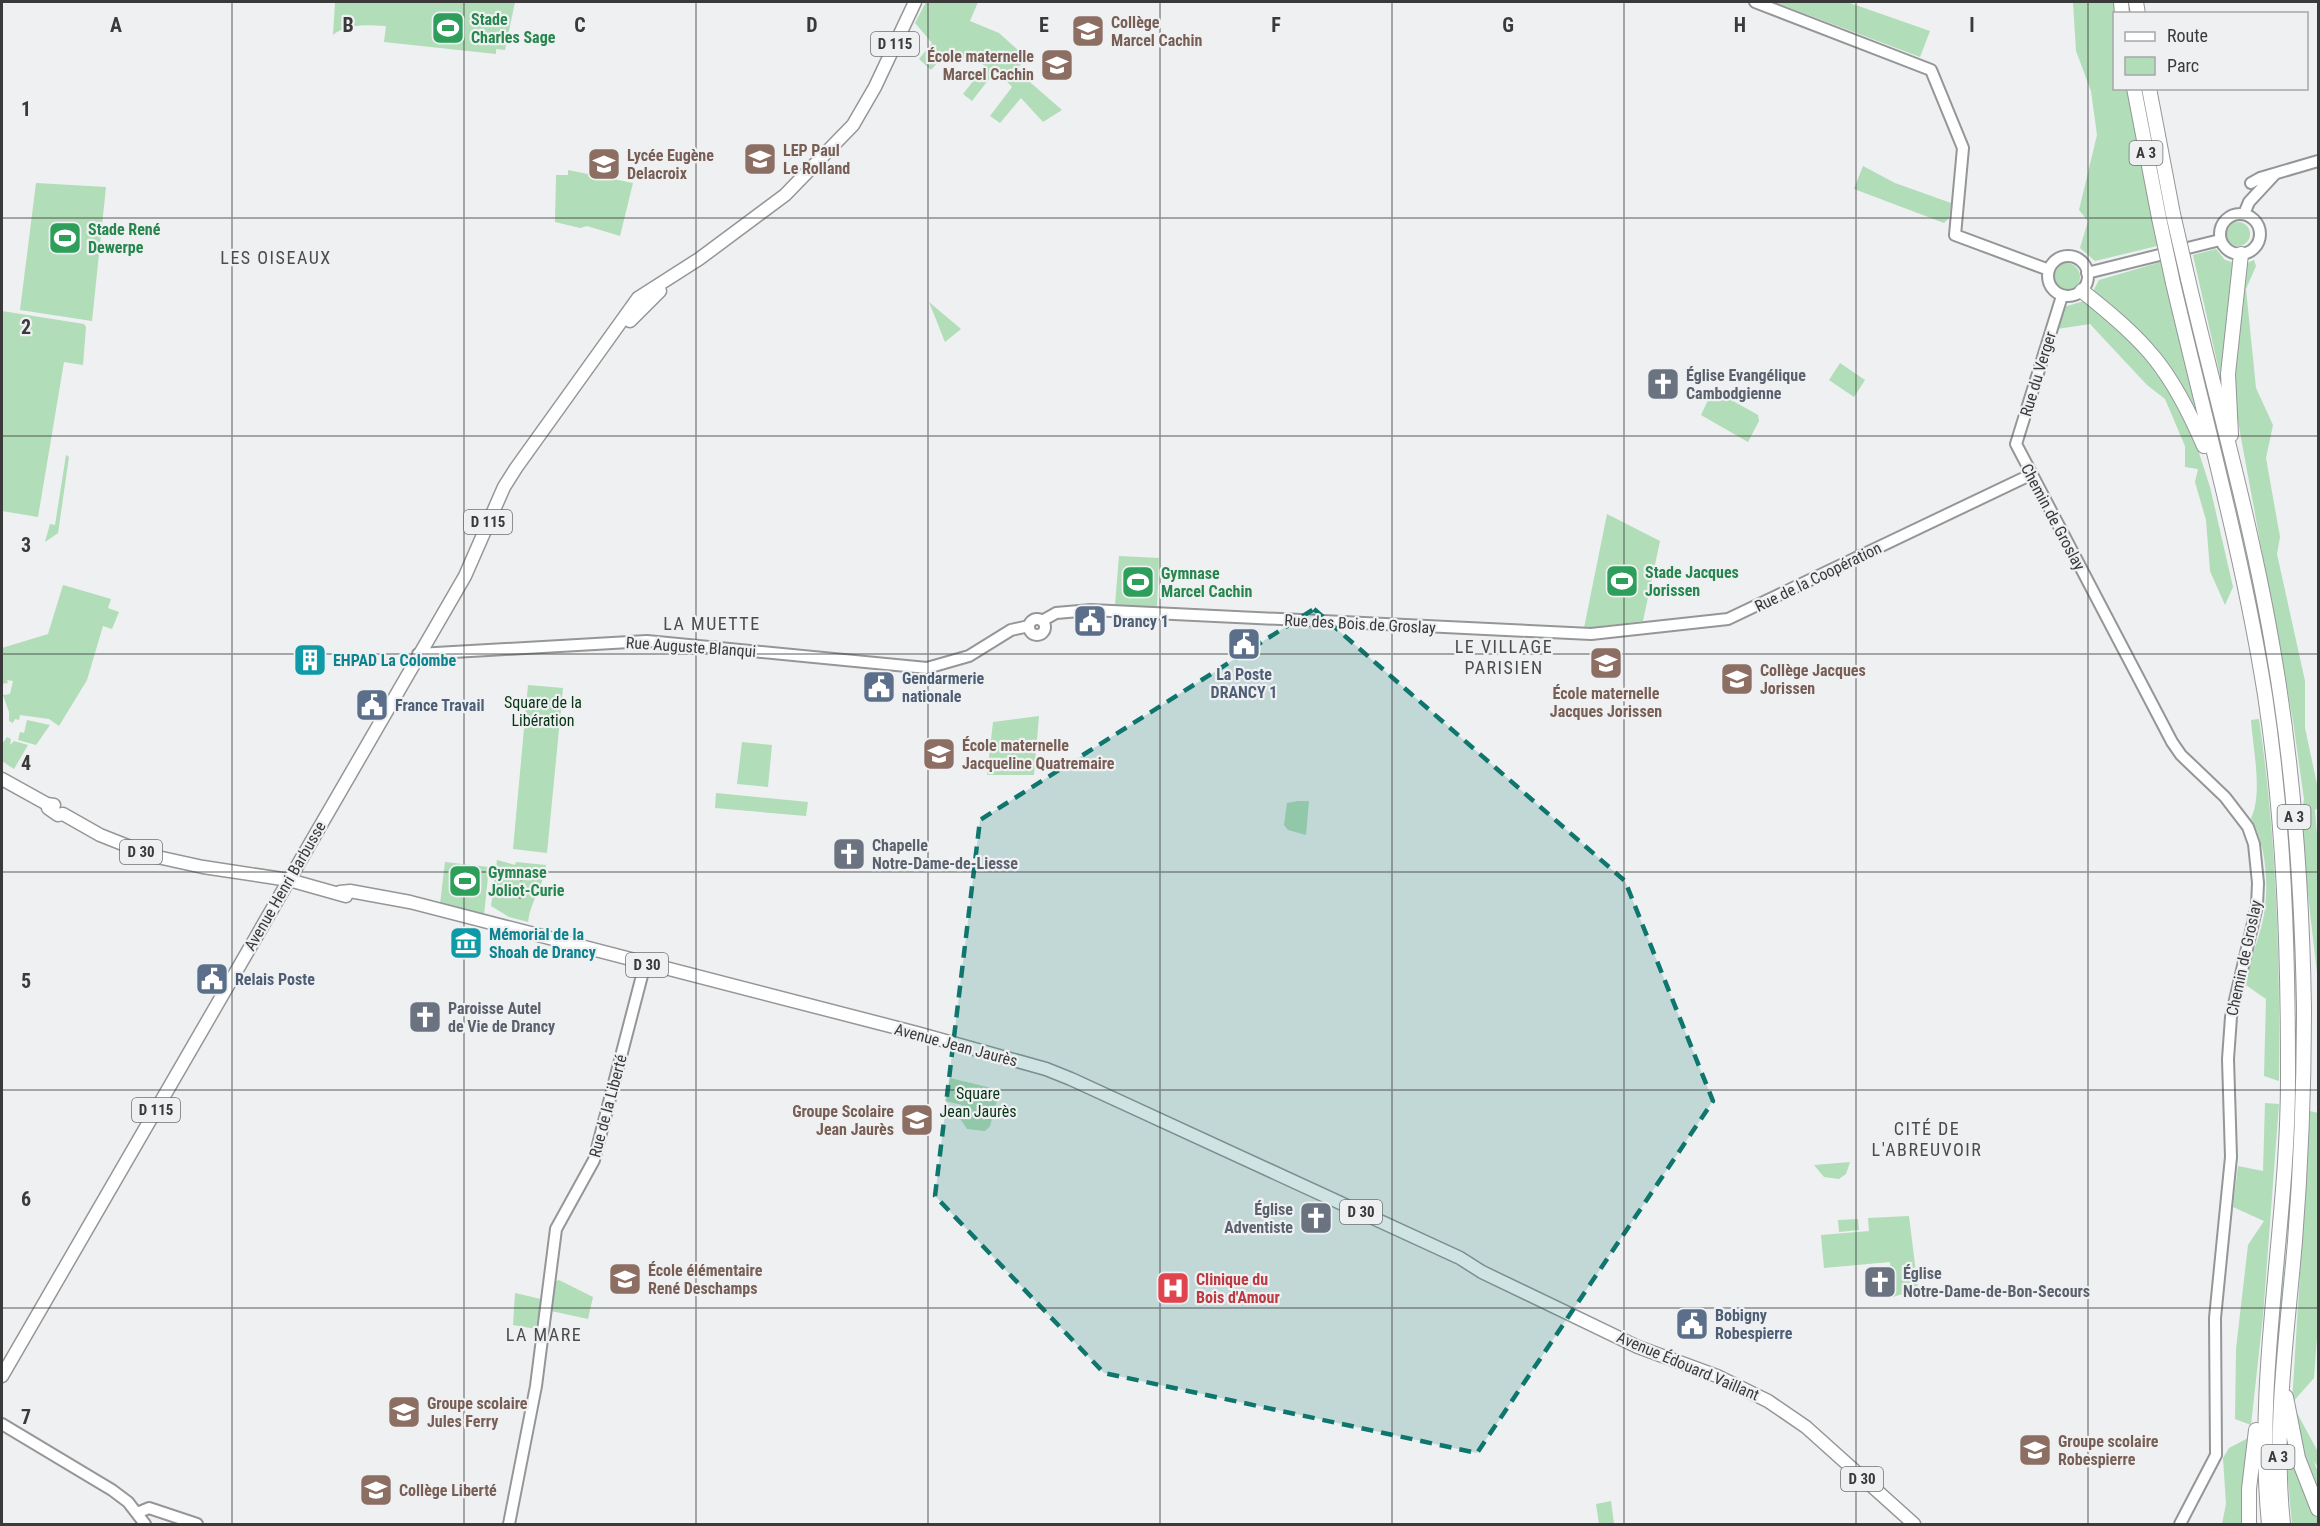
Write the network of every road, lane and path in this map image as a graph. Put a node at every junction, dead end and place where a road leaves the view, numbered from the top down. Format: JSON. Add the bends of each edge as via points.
{"nodes":[{"id":1,"x":915,"y":2,"type":"edge"},
{"id":2,"x":1755,"y":2,"type":"edge"},
{"id":3,"x":875,"y":87,"type":"junction"},
{"id":4,"x":2134,"y":90,"type":"edge"},
{"id":5,"x":2149,"y":90,"type":"edge"},
{"id":6,"x":2319,"y":161,"type":"edge"},
{"id":7,"x":2275,"y":174,"type":"junction"},
{"id":8,"x":2251,"y":183,"type":"dead end"},
{"id":9,"x":785,"y":195,"type":"junction"},
{"id":10,"x":2244,"y":214,"type":"junction"},
{"id":11,"x":2220,"y":240,"type":"junction"},
{"id":12,"x":2241,"y":254,"type":"junction"},
{"id":13,"x":2049,"y":270,"type":"junction"},
{"id":14,"x":2087,"y":273,"type":"junction"},
{"id":15,"x":665,"y":283,"type":"junction"},
{"id":16,"x":2082,"y":291,"type":"junction"},
{"id":17,"x":2062,"y":296,"type":"junction"},
{"id":18,"x":568,"y":396,"type":"junction"},
{"id":19,"x":2228,"y":445,"type":"junction"},
{"id":20,"x":2019,"y":451,"type":"joint"},
{"id":21,"x":2216,"y":464,"type":"junction"},
{"id":22,"x":2030,"y":475,"type":"junction"},
{"id":23,"x":1680,"y":622,"type":"joint"},
{"id":24,"x":418,"y":654,"type":"junction"},
{"id":25,"x":927,"y":668,"type":"joint"},
{"id":26,"x":3,"y":780,"type":"edge"},
{"id":27,"x":295,"y":882,"type":"junction"},
{"id":28,"x":645,"y":964,"type":"junction"},
{"id":29,"x":1468,"y":1263,"type":"joint"},
{"id":30,"x":2,"y":1376,"type":"edge"},
{"id":31,"x":2281,"y":1389,"type":"junction"},
{"id":32,"x":2264,"y":1412,"type":"junction"},
{"id":33,"x":2,"y":1424,"type":"edge"},
{"id":34,"x":2319,"y":1509,"type":"edge"},
{"id":35,"x":137,"y":1513,"type":"junction"},
{"id":36,"x":145,"y":1524,"type":"edge"},
{"id":37,"x":197,"y":1524,"type":"edge"},
{"id":38,"x":509,"y":1524,"type":"edge"},
{"id":39,"x":1914,"y":1524,"type":"edge"},
{"id":40,"x":2180,"y":1524,"type":"edge"},
{"id":41,"x":2249,"y":1524,"type":"edge"},
{"id":42,"x":2268,"y":1524,"type":"edge"},
{"id":43,"x":2283,"y":1524,"type":"edge"}],
"edges":[{"from":1,"to":3,"type":"main road","number":"D 115"},
{"from":2,"to":13,"type":"street","via":[[1931,70],[1963,148],[1955,235]]},
{"from":3,"to":9,"type":"main road","name":"Avenue Henri Barbusse","number":"D 115","via":[[853,125]]},
{"from":3,"to":9,"type":"main road","name":"Avenue Henri Barbusse","number":"D 115","via":[[865,118],[834,157],[802,186]]},
{"from":4,"to":21,"type":"highway","number":"A 3","bridge":true,"via":[[2159,218]]},
{"from":5,"to":19,"type":"highway","number":"A 3","bridge":true,"via":[[2173,214]]},
{"from":6,"to":7,"type":"street"},
{"from":7,"to":8,"type":"street"},
{"from":7,"to":10,"type":"street","via":[[2249,202]]},
{"from":9,"to":15,"type":"main road","name":"Avenue Henri Barbusse","number":"D 115"},
{"from":10,"to":11,"type":"street","via":[[2234,214],[2223,221]]},
{"from":10,"to":12,"type":"street","via":[[2254,220],[2260,236],[2252,249]]},
{"from":11,"to":12,"type":"street","via":[[2228,251]]},
{"from":11,"to":14,"type":"street"},
{"from":12,"to":19,"type":"highway","via":[[2228,363],[2232,430]]},
{"from":13,"to":14,"type":"street","via":[[2060,257],[2071,257],[2081,261]]},
{"from":13,"to":17,"type":"street","via":[[2049,283]]},
{"from":14,"to":16,"type":"street"},
{"from":15,"to":18,"type":"main road","name":"Avenue Henri Barbusse","number":"D 115"},
{"from":15,"to":18,"type":"main road","name":"Avenue Henri Barbusse","number":"D 115","via":[[638,298]]},
{"from":16,"to":17,"type":"street","via":[[2076,296]]},
{"from":16,"to":21,"type":"highway","via":[[2119,320],[2159,362],[2175,384]]},
{"from":17,"to":20,"type":"street","name":"Rue du Verger","via":[[2016,444]]},
{"from":18,"to":24,"type":"main road","name":"Avenue Henri Barbusse","number":"D 115","via":[[504,487],[465,576]]},
{"from":19,"to":31,"type":"highway","number":"A 3","via":[[2274,651],[2290,777],[2300,904],[2304,1008],[2301,1112],[2295,1242]]},
{"from":20,"to":22,"type":"street","name":"Chemin de Groslay"},
{"from":21,"to":32,"type":"highway","number":"A 3","via":[[2248,607],[2271,736],[2286,908],[2289,1076]]},
{"from":22,"to":23,"type":"street","name":"Rue de la Coopération","via":[[1728,619]]},
{"from":22,"to":40,"type":"street","name":"Chemin de Groslay","via":[[2172,742],[2225,797],[2248,827],[2254,844],[2257,906],[2231,1017],[2228,1059],[2231,1152],[2214,1318],[2216,1455]]},
{"from":23,"to":25,"type":"street","name":"Rue des Bois de Groslay","via":[[1591,634],[1090,610],[1060,612],[1042,621],[1044,628],[1040,634],[1031,633],[1029,626],[1017,627],[969,656]]},
{"from":24,"to":25,"type":"street","name":"Rue Auguste Blanqui","via":[[647,641]]},
{"from":24,"to":27,"type":"main road","name":"Avenue Henri Barbusse","number":"D 115"},
{"from":26,"to":27,"type":"main road","number":"D 30","via":[[47,804],[58,815],[153,856]]},
{"from":27,"to":28,"type":"main road","name":"Avenue Jean Jaurès","number":"D 30","via":[[369,900],[415,905]]},
{"from":27,"to":30,"type":"main road","name":"Avenue Henri Barbusse","number":"D 115"},
{"from":28,"to":29,"type":"main road","name":"Avenue Jean Jaurès","number":"D 30","via":[[1046,1069]]},
{"from":28,"to":38,"type":"street","name":"Rue de la Liberté","via":[[594,1160],[556,1229],[544,1334]]},
{"from":29,"to":39,"type":"main road","name":"Avenue Édouard Vaillant","number":"D 30","via":[[1638,1347],[1709,1373],[1768,1401],[1806,1427]]},
{"from":31,"to":34,"type":"highway","via":[[2288,1400],[2289,1425],[2298,1458]]},
{"from":31,"to":43,"type":"highway","number":"A 3","via":[[2278,1473]]},
{"from":32,"to":41,"type":"highway","via":[[2258,1421],[2249,1489]]},
{"from":32,"to":42,"type":"highway","number":"A 3"},
{"from":33,"to":35,"type":"street","via":[[112,1490]]},
{"from":35,"to":36,"type":"street"},
{"from":35,"to":37,"type":"street","via":[[149,1508]]}]}
